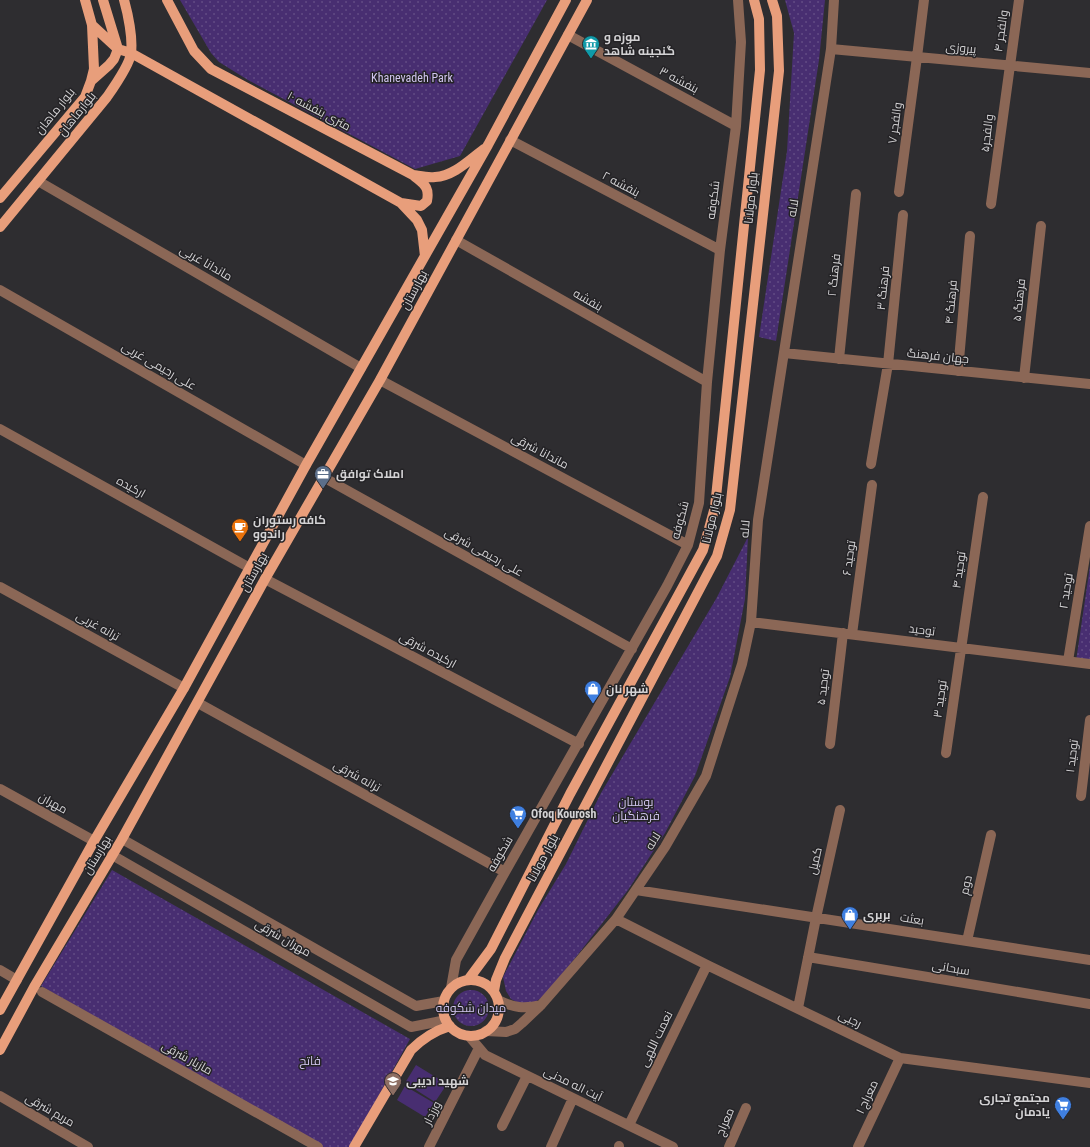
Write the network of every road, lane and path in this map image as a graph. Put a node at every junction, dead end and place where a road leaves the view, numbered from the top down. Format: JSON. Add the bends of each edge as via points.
{"nodes":[{"id":1,"x":85,"y":0,"type":"edge"},
{"id":2,"x":103,"y":0,"type":"edge"},
{"id":3,"x":124,"y":0,"type":"edge"},
{"id":4,"x":166,"y":0,"type":"edge"},
{"id":5,"x":566,"y":0,"type":"edge"},
{"id":6,"x":587,"y":0,"type":"edge"},
{"id":7,"x":738,"y":0,"type":"edge"},
{"id":8,"x":754,"y":0,"type":"edge"},
{"id":9,"x":772,"y":0,"type":"edge"},
{"id":10,"x":834,"y":0,"type":"edge"},
{"id":11,"x":924,"y":0,"type":"edge"},
{"id":12,"x":1019,"y":0,"type":"edge"},
{"id":13,"x":92,"y":25,"type":"junction"},
{"id":14,"x":568,"y":35,"type":"junction"},
{"id":15,"x":118,"y":49,"type":"junction"},
{"id":16,"x":830,"y":49,"type":"junction"},
{"id":17,"x":131,"y":53,"type":"junction"},
{"id":18,"x":917,"y":57,"type":"junction"},
{"id":19,"x":1009,"y":66,"type":"junction"},
{"id":20,"x":1090,"y":73,"type":"edge"},
{"id":21,"x":91,"y":81,"type":"junction"},
{"id":22,"x":736,"y":126,"type":"junction"},
{"id":23,"x":510,"y":140,"type":"junction"},
{"id":24,"x":488,"y":145,"type":"junction"},
{"id":25,"x":413,"y":175,"type":"junction"},
{"id":26,"x":38,"y":181,"type":"junction"},
{"id":27,"x":899,"y":192,"type":"dead end"},
{"id":28,"x":856,"y":194,"type":"dead end"},
{"id":29,"x":0,"y":198,"type":"edge"},
{"id":30,"x":401,"y":203,"type":"junction"},
{"id":31,"x":991,"y":204,"type":"dead end"},
{"id":32,"x":903,"y":215,"type":"dead end"},
{"id":33,"x":1041,"y":226,"type":"dead end"},
{"id":34,"x":0,"y":227,"type":"edge"},
{"id":35,"x":970,"y":236,"type":"dead end"},
{"id":36,"x":456,"y":240,"type":"junction"},
{"id":37,"x":720,"y":250,"type":"junction"},
{"id":38,"x":425,"y":256,"type":"junction"},
{"id":39,"x":0,"y":290,"type":"edge"},
{"id":40,"x":784,"y":353,"type":"junction"},
{"id":41,"x":839,"y":359,"type":"junction"},
{"id":42,"x":888,"y":364,"type":"junction"},
{"id":43,"x":361,"y":368,"type":"junction"},
{"id":44,"x":958,"y":371,"type":"junction"},
{"id":45,"x":1024,"y":378,"type":"junction"},
{"id":46,"x":380,"y":380,"type":"junction"},
{"id":47,"x":707,"y":382,"type":"junction"},
{"id":48,"x":1090,"y":384,"type":"edge"},
{"id":49,"x":0,"y":429,"type":"edge"},
{"id":50,"x":871,"y":464,"type":"dead end"},
{"id":51,"x":306,"y":465,"type":"junction"},
{"id":52,"x":323,"y":477,"type":"junction"},
{"id":53,"x":872,"y":485,"type":"dead end"},
{"id":54,"x":983,"y":497,"type":"dead end"},
{"id":55,"x":1090,"y":526,"type":"edge"},
{"id":56,"x":688,"y":545,"type":"junction"},
{"id":57,"x":250,"y":568,"type":"junction"},
{"id":58,"x":265,"y":579,"type":"junction"},
{"id":59,"x":0,"y":587,"type":"edge"},
{"id":60,"x":751,"y":622,"type":"junction"},
{"id":61,"x":848,"y":634,"type":"junction"},
{"id":62,"x":961,"y":648,"type":"junction"},
{"id":63,"x":632,"y":649,"type":"junction"},
{"id":64,"x":1068,"y":661,"type":"junction"},
{"id":65,"x":1090,"y":664,"type":"edge"},
{"id":66,"x":184,"y":688,"type":"junction"},
{"id":67,"x":198,"y":704,"type":"junction"},
{"id":68,"x":1090,"y":720,"type":"edge"},
{"id":69,"x":578,"y":744,"type":"junction"},
{"id":70,"x":830,"y":744,"type":"dead end"},
{"id":71,"x":946,"y":754,"type":"dead end"},
{"id":72,"x":0,"y":789,"type":"edge"},
{"id":73,"x":1080,"y":796,"type":"dead end"},
{"id":74,"x":840,"y":810,"type":"dead end"},
{"id":75,"x":991,"y":835,"type":"dead end"},
{"id":76,"x":122,"y":839,"type":"junction"},
{"id":77,"x":94,"y":841,"type":"junction"},
{"id":78,"x":112,"y":855,"type":"junction"},
{"id":79,"x":505,"y":872,"type":"junction"},
{"id":80,"x":636,"y":890,"type":"junction"},
{"id":81,"x":816,"y":918,"type":"junction"},
{"id":82,"x":616,"y":919,"type":"junction"},
{"id":83,"x":967,"y":941,"type":"junction"},
{"id":84,"x":808,"y":957,"type":"junction"},
{"id":85,"x":1090,"y":960,"type":"edge"},
{"id":86,"x":707,"y":965,"type":"junction"},
{"id":87,"x":0,"y":970,"type":"edge"},
{"id":88,"x":17,"y":980,"type":"junction"},
{"id":89,"x":468,"y":980,"type":"junction"},
{"id":90,"x":450,"y":988,"type":"junction"},
{"id":91,"x":42,"y":992,"type":"dead end"},
{"id":92,"x":496,"y":995,"type":"junction"},
{"id":93,"x":444,"y":1001,"type":"junction"},
{"id":94,"x":1090,"y":1004,"type":"edge"},
{"id":95,"x":541,"y":1005,"type":"junction"},
{"id":96,"x":798,"y":1008,"type":"junction"},
{"id":97,"x":0,"y":1010,"type":"edge"},
{"id":98,"x":448,"y":1023,"type":"junction"},
{"id":99,"x":486,"y":1032,"type":"junction"},
{"id":100,"x":469,"y":1036,"type":"junction"},
{"id":101,"x":479,"y":1048,"type":"junction"},
{"id":102,"x":0,"y":1050,"type":"edge"},
{"id":103,"x":900,"y":1058,"type":"junction"},
{"id":104,"x":527,"y":1076,"type":"junction"},
{"id":105,"x":1090,"y":1083,"type":"edge"},
{"id":106,"x":0,"y":1096,"type":"edge"},
{"id":107,"x":573,"y":1098,"type":"junction"},
{"id":108,"x":746,"y":1108,"type":"dead end"},
{"id":109,"x":628,"y":1125,"type":"junction"},
{"id":110,"x":502,"y":1126,"type":"dead end"},
{"id":111,"x":88,"y":1147,"type":"edge"},
{"id":112,"x":318,"y":1147,"type":"edge"},
{"id":113,"x":354,"y":1147,"type":"edge"},
{"id":114,"x":429,"y":1147,"type":"edge"},
{"id":115,"x":551,"y":1147,"type":"edge"},
{"id":116,"x":673,"y":1147,"type":"edge"},
{"id":117,"x":729,"y":1147,"type":"edge"},
{"id":118,"x":858,"y":1147,"type":"edge"}],
"edges":[{"from":1,"to":13,"type":"main road","name":"بلوار ماهان"},
{"from":2,"to":15,"type":"main road"},
{"from":3,"to":17,"type":"main road","name":"بلوارماهان","via":[[129,21]]},
{"from":4,"to":25,"type":"main road","name":"۱۰ متری بنفشه","via":[[194,50],[211,69]]},
{"from":5,"to":24,"type":"main road","name":"بهارستان"},
{"from":6,"to":14,"type":"main road","name":"بهارستان"},
{"from":7,"to":22,"type":"street","name":"شکوفه","via":[[741,42]]},
{"from":8,"to":89,"type":"main road","name":"بلوار مولانا","via":[[759,19],[760,70],[715,507],[703,550],[570,794],[491,949]]},
{"from":9,"to":92,"type":"main road","name":"بلوار مولانا","via":[[777,16],[778,71],[730,510],[717,556],[505,958],[496,980]]},
{"from":10,"to":16,"type":"street","name":"لاله"},
{"from":11,"to":18,"type":"street","name":"والفجر ۷"},
{"from":12,"to":19,"type":"street","name":"والفجر ۴"},
{"from":13,"to":15,"type":"main road"},
{"from":13,"to":21,"type":"main road","name":"بلوار ماهان","via":[[94,69]]},
{"from":14,"to":22,"type":"street","name":"بنفشه ۳"},
{"from":14,"to":23,"type":"main road","name":"بهارستان"},
{"from":15,"to":17,"type":"main road"},
{"from":15,"to":21,"type":"main road","via":[[110,65]]},
{"from":16,"to":18,"type":"street","name":"پیروزی"},
{"from":16,"to":40,"type":"street","name":"لاله"},
{"from":17,"to":26,"type":"main road","name":"بلوارماهان","via":[[119,79],[107,96]]},
{"from":17,"to":30,"type":"main road"},
{"from":18,"to":19,"type":"street","name":"پیروزی"},
{"from":18,"to":27,"type":"street","name":"والفجر ۷"},
{"from":19,"to":20,"type":"street","name":"پیروزی"},
{"from":19,"to":31,"type":"street","name":"والفجر۵"},
{"from":21,"to":29,"type":"main road","name":"بلوار ماهان","via":[[85,97]]},
{"from":22,"to":37,"type":"street","name":"شکوفه"},
{"from":23,"to":36,"type":"main road","name":"بهارستان"},
{"from":23,"to":37,"type":"street","name":"بنفشه ۲"},
{"from":24,"to":25,"type":"main road","name":"۱۰ متری بنفشه","via":[[447,175]]},
{"from":24,"to":38,"type":"main road","name":"بهارستان"},
{"from":25,"to":30,"type":"main road","via":[[427,187],[427,201],[420,206]]},
{"from":26,"to":34,"type":"main road","name":"بلوارماهان"},
{"from":26,"to":43,"type":"street","name":"ماندانا غربی"},
{"from":28,"to":41,"type":"street","name":"فرهنگ ۲"},
{"from":30,"to":38,"type":"main road","via":[[417,220],[422,230]]},
{"from":32,"to":42,"type":"street","name":"فرهنگ ۳"},
{"from":33,"to":45,"type":"street","name":"فرهنگ ۵"},
{"from":35,"to":44,"type":"street","name":"فرهنگ ۴"},
{"from":36,"to":46,"type":"main road","name":"بهارستان"},
{"from":36,"to":47,"type":"street","name":"بنفشه"},
{"from":37,"to":47,"type":"street","name":"شکوفه"},
{"from":38,"to":43,"type":"main road","name":"بهارستان"},
{"from":39,"to":51,"type":"street","name":"علی رحیمی غربی"},
{"from":40,"to":41,"type":"street","name":"جهان فرهنگ"},
{"from":40,"to":60,"type":"street","name":"لاله","via":[[758,520]]},
{"from":41,"to":42,"type":"street","name":"جهان فرهنگ"},
{"from":42,"to":44,"type":"street","name":"جهان فرهنگ"},
{"from":42,"to":50,"type":"street","name":"فرهنگ ۳"},
{"from":43,"to":51,"type":"main road","name":"بهارستان"},
{"from":44,"to":45,"type":"street","name":"جهان فرهنگ"},
{"from":45,"to":48,"type":"street","name":"جهان فرهنگ"},
{"from":46,"to":52,"type":"main road","name":"بهارستان"},
{"from":46,"to":56,"type":"street","name":"ماندانا شرقی"},
{"from":47,"to":56,"type":"street","name":"شکوفه","via":[[699,503]]},
{"from":49,"to":57,"type":"street","name":"ارکیده"},
{"from":51,"to":57,"type":"main road","name":"بهارستان"},
{"from":52,"to":58,"type":"main road","name":"بهارستان"},
{"from":52,"to":63,"type":"street","name":"علی رحیمی شرقی"},
{"from":53,"to":61,"type":"street","name":"توحید ۶"},
{"from":54,"to":62,"type":"street","name":"توحید ۴"},
{"from":55,"to":64,"type":"street","name":"توحید ۲"},
{"from":56,"to":63,"type":"street","name":"شکوفه"},
{"from":57,"to":66,"type":"main road","name":"بهارستان"},
{"from":58,"to":67,"type":"main road","name":"بهارستان"},
{"from":58,"to":69,"type":"street","name":"ارکیده شرقی"},
{"from":59,"to":66,"type":"street","name":"ترانه غربی"},
{"from":60,"to":61,"type":"street","name":"توحید"},
{"from":60,"to":80,"type":"street","name":"لاله","via":[[742,664],[706,776],[665,847]]},
{"from":61,"to":62,"type":"street","name":"توحید"},
{"from":61,"to":70,"type":"street","name":"توحید ۵"},
{"from":62,"to":64,"type":"street","name":"توحید"},
{"from":62,"to":71,"type":"street","name":"توحید ۳"},
{"from":63,"to":69,"type":"street","name":"شکوفه"},
{"from":64,"to":65,"type":"street","name":"توحید"},
{"from":66,"to":77,"type":"main road","name":"بهارستان"},
{"from":67,"to":76,"type":"main road","name":"بهارستان"},
{"from":67,"to":79,"type":"street","name":"ترانه شرقی"},
{"from":68,"to":73,"type":"street","name":"توحید ۱"},
{"from":69,"to":79,"type":"street","name":"شکوفه"},
{"from":72,"to":77,"type":"street","name":"مهران"},
{"from":74,"to":81,"type":"street","name":"کمیل"},
{"from":75,"to":83,"type":"street","name":"دوم"},
{"from":76,"to":78,"type":"main road","name":"بهارستان"},
{"from":76,"to":93,"type":"street","name":"مهران شرقی","via":[[416,1006]]},
{"from":77,"to":88,"type":"main road","name":"بهارستان"},
{"from":78,"to":98,"type":"street","name":"مهران شرقی","via":[[411,1026]]},
{"from":78,"to":102,"type":"main road","name":"بهارستان"},
{"from":79,"to":90,"type":"street","name":"شکوفه","via":[[456,960]]},
{"from":80,"to":81,"type":"street","name":"بعثت"},
{"from":80,"to":82,"type":"street","name":"لاله"},
{"from":81,"to":83,"type":"street","name":"بعثت"},
{"from":81,"to":84,"type":"street","name":"کمیل"},
{"from":82,"to":86,"type":"street","name":"رجبی"},
{"from":82,"to":95,"type":"street","name":"لاله"},
{"from":83,"to":85,"type":"street","name":"بعثت"},
{"from":84,"to":94,"type":"street","name":"سبحانی"},
{"from":84,"to":96,"type":"street","name":"کمیل"},
{"from":86,"to":96,"type":"street","name":"رجبی"},
{"from":86,"to":109,"type":"street","name":"نعمت اللهی"},
{"from":87,"to":88,"type":"street"},
{"from":88,"to":97,"type":"main road","name":"بهارستان"},
{"from":89,"to":90,"type":"main road"},
{"from":89,"to":92,"type":"main road","via":[[485,983]]},
{"from":90,"to":93,"type":"main road"},
{"from":91,"to":112,"type":"street","name":"مازیار شرقی"},
{"from":92,"to":95,"type":"street","via":[[518,1007],[530,1008]]},
{"from":92,"to":99,"type":"main road","via":[[498,1018]]},
{"from":93,"to":98,"type":"main road","via":[[443,1014]]},
{"from":95,"to":99,"type":"street","name":"لاله","via":[[515,1028],[506,1032]]},
{"from":96,"to":103,"type":"street","name":"رجبی"},
{"from":98,"to":100,"type":"main road","via":[[456,1031]]},
{"from":98,"to":113,"type":"main road","via":[[423,1038],[411,1050]]},
{"from":99,"to":100,"type":"main road"},
{"from":100,"to":101,"type":"street","name":"آیت اله مدنی"},
{"from":101,"to":104,"type":"street","name":"آیت اله مدنی","via":[[484,1055]]},
{"from":101,"to":114,"type":"street","name":"ورزدار"},
{"from":103,"to":105,"type":"street","name":"رجبی"},
{"from":103,"to":118,"type":"street","name":"معراج ۱"},
{"from":104,"to":107,"type":"street","name":"آیت اله مدنی"},
{"from":104,"to":110,"type":"street"},
{"from":106,"to":111,"type":"street","name":"مریم شرقی"},
{"from":107,"to":109,"type":"street","name":"آیت اله مدنی"},
{"from":107,"to":115,"type":"street"},
{"from":108,"to":117,"type":"street","name":"معراج"},
{"from":109,"to":116,"type":"street","name":"آیت اله مدنی"}]}
